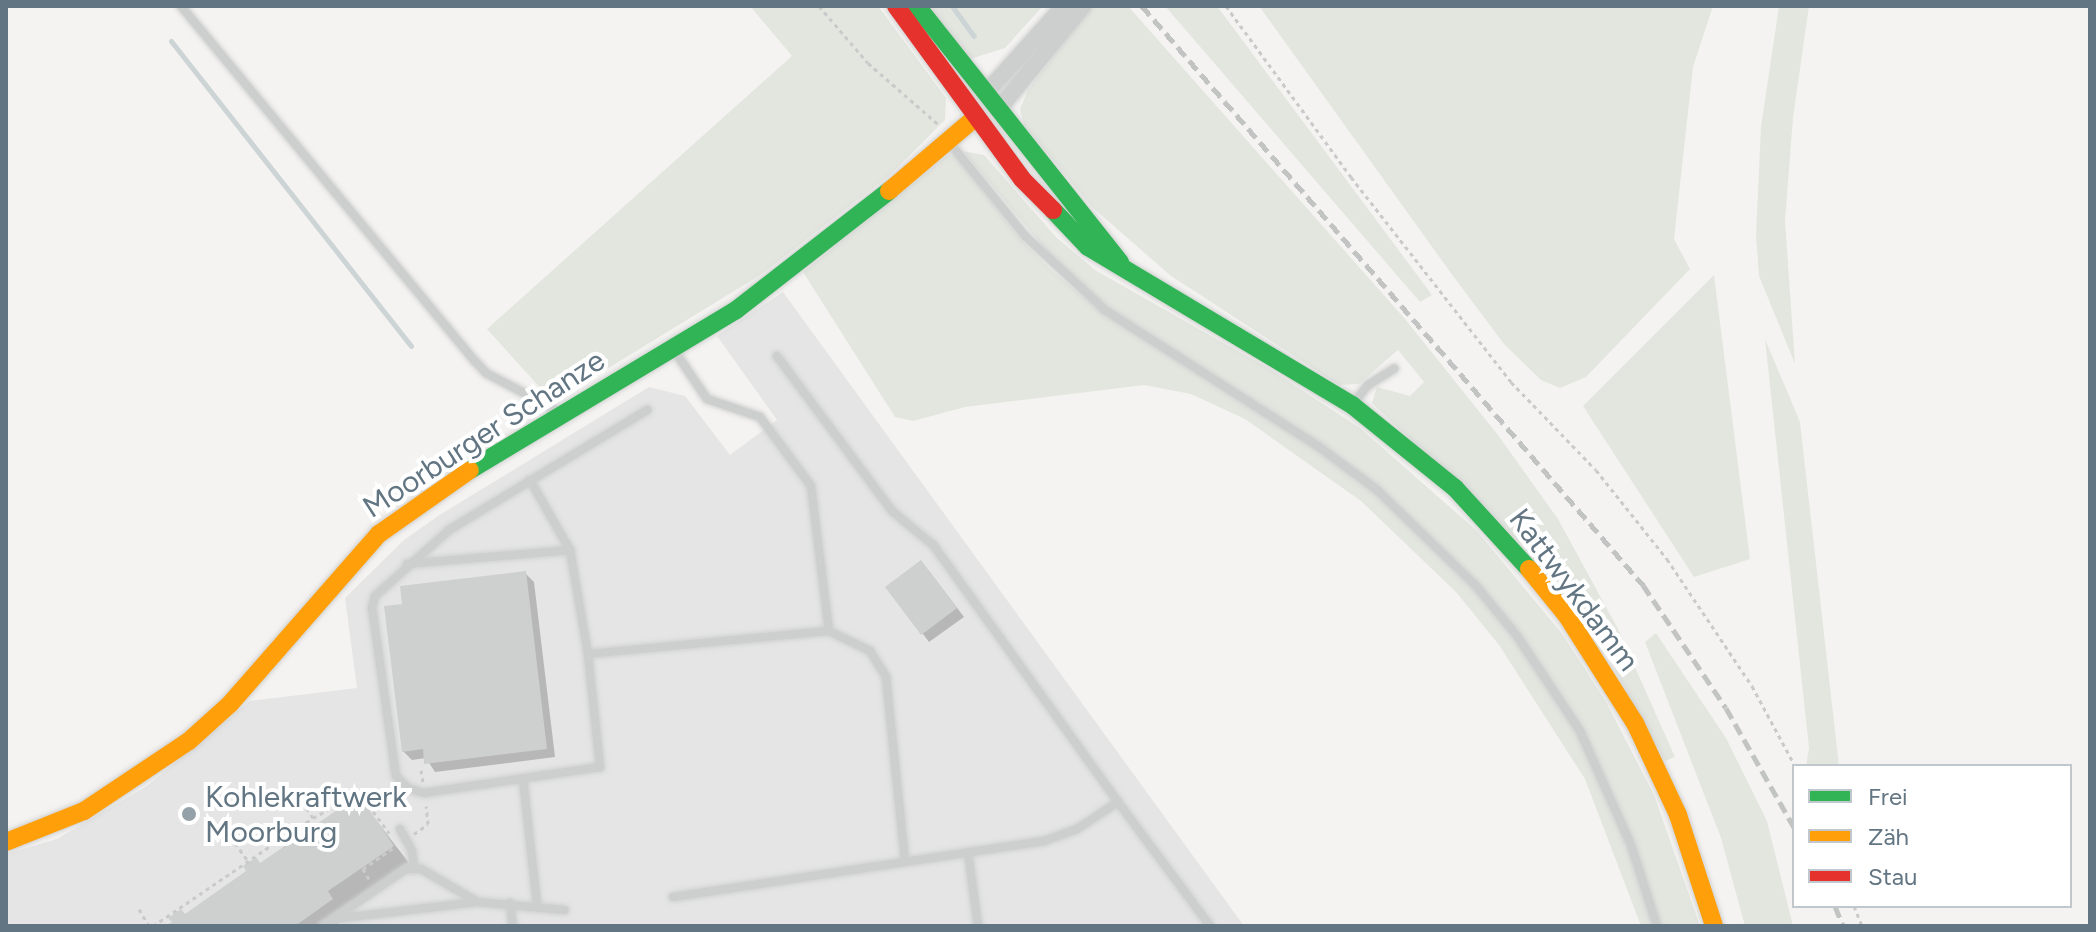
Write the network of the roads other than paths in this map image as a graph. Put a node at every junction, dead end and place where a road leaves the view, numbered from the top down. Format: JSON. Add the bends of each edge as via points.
{"nodes":[{"id":1,"x":181,"y":6,"type":"edge"},
{"id":2,"x":896,"y":6,"type":"edge"},
{"id":3,"x":917,"y":6,"type":"edge"},
{"id":4,"x":1064,"y":6,"type":"edge"},
{"id":5,"x":1083,"y":6,"type":"edge"},
{"id":6,"x":986,"y":93,"type":"junction"},
{"id":7,"x":998,"y":110,"type":"junction"},
{"id":8,"x":976,"y":117,"type":"junction"},
{"id":9,"x":949,"y":141,"type":"junction"},
{"id":10,"x":1123,"y":266,"type":"junction"},
{"id":11,"x":672,"y":346,"type":"junction"},
{"id":12,"x":777,"y":356,"type":"dead end"},
{"id":13,"x":1394,"y":369,"type":"dead end"},
{"id":14,"x":1352,"y":405,"type":"junction"},
{"id":15,"x":647,"y":410,"type":"dead end"},
{"id":16,"x":563,"y":413,"type":"junction"},
{"id":17,"x":530,"y":480,"type":"junction"},
{"id":18,"x":570,"y":550,"type":"junction"},
{"id":19,"x":407,"y":564,"type":"junction"},
{"id":20,"x":829,"y":631,"type":"junction"},
{"id":21,"x":588,"y":654,"type":"junction"},
{"id":22,"x":523,"y":779,"type":"junction"},
{"id":23,"x":1118,"y":802,"type":"junction"},
{"id":24,"x":400,"y":829,"type":"dead end"},
{"id":25,"x":6,"y":842,"type":"edge"},
{"id":26,"x":968,"y":852,"type":"junction"},
{"id":27,"x":905,"y":860,"type":"junction"},
{"id":28,"x":414,"y":868,"type":"junction"},
{"id":29,"x":673,"y":897,"type":"dead end"},
{"id":30,"x":477,"y":902,"type":"junction"},
{"id":31,"x":510,"y":903,"type":"junction"},
{"id":32,"x":537,"y":904,"type":"junction"},
{"id":33,"x":565,"y":910,"type":"dead end"},
{"id":34,"x":334,"y":919,"type":"junction"},
{"id":35,"x":323,"y":926,"type":"edge"},
{"id":36,"x":513,"y":926,"type":"edge"},
{"id":37,"x":978,"y":926,"type":"edge"},
{"id":38,"x":1210,"y":926,"type":"edge"},
{"id":39,"x":1657,"y":926,"type":"edge"},
{"id":40,"x":1714,"y":926,"type":"edge"}],
"edges":[{"from":1,"to":16,"type":"lane","via":[[486,373]]},
{"from":2,"to":8,"type":"main road","name":"Kattwykdamm"},
{"from":3,"to":6,"type":"main road","name":"Kattwykdamm"},
{"from":4,"to":6,"type":"street"},
{"from":5,"to":7,"type":"street"},
{"from":6,"to":7,"type":"main road","name":"Kattwykdamm"},
{"from":6,"to":8,"type":"main road"},
{"from":7,"to":8,"type":"main road"},
{"from":7,"to":10,"type":"main road","name":"Kattwykdamm"},
{"from":8,"to":9,"type":"main road","name":"Moorburger Schanze"},
{"from":8,"to":10,"type":"main road","name":"Kattwykdamm","via":[[1061,223],[1088,247]]},
{"from":9,"to":11,"type":"main road","name":"Moorburger Schanze","via":[[811,256],[736,310]]},
{"from":9,"to":39,"type":"lane","via":[[1025,236],[1105,310],[1318,446],[1377,490],[1477,587],[1517,636],[1580,731],[1631,845]]},
{"from":10,"to":14,"type":"main road","name":"Kattwykdamm"},
{"from":11,"to":16,"type":"main road","name":"Moorburger Schanze"},
{"from":11,"to":20,"type":"lane","via":[[707,399],[760,417],[811,486]]},
{"from":12,"to":23,"type":"lane","via":[[892,511],[933,545]]},
{"from":13,"to":14,"type":"lane","via":[[1368,385]]},
{"from":14,"to":40,"type":"main road","name":"Kattwykdamm","via":[[1465,498],[1567,616],[1654,761],[1695,861]]},
{"from":15,"to":17,"type":"lane"},
{"from":16,"to":25,"type":"main road","name":"Moorburger Schanze","via":[[444,486],[379,534],[230,704],[189,741],[84,811]]},
{"from":17,"to":18,"type":"lane"},
{"from":17,"to":19,"type":"lane","via":[[449,530]]},
{"from":18,"to":19,"type":"lane"},
{"from":18,"to":21,"type":"lane"},
{"from":19,"to":22,"type":"lane","via":[[375,596],[372,608],[396,776],[408,788],[424,793]]},
{"from":20,"to":21,"type":"lane"},
{"from":20,"to":27,"type":"lane","via":[[870,651],[886,677]]},
{"from":21,"to":22,"type":"lane","via":[[600,767]]},
{"from":22,"to":32,"type":"lane"},
{"from":23,"to":26,"type":"lane","via":[[1061,836]]},
{"from":23,"to":38,"type":"lane"},
{"from":24,"to":28,"type":"lane"},
{"from":26,"to":27,"type":"lane"},
{"from":26,"to":37,"type":"lane"},
{"from":27,"to":29,"type":"lane"},
{"from":28,"to":30,"type":"lane"},
{"from":28,"to":34,"type":"lane","via":[[398,872]]},
{"from":30,"to":31,"type":"lane"},
{"from":30,"to":34,"type":"lane"},
{"from":31,"to":32,"type":"lane"},
{"from":31,"to":36,"type":"lane"},
{"from":32,"to":33,"type":"lane"},
{"from":34,"to":35,"type":"lane"}]}
